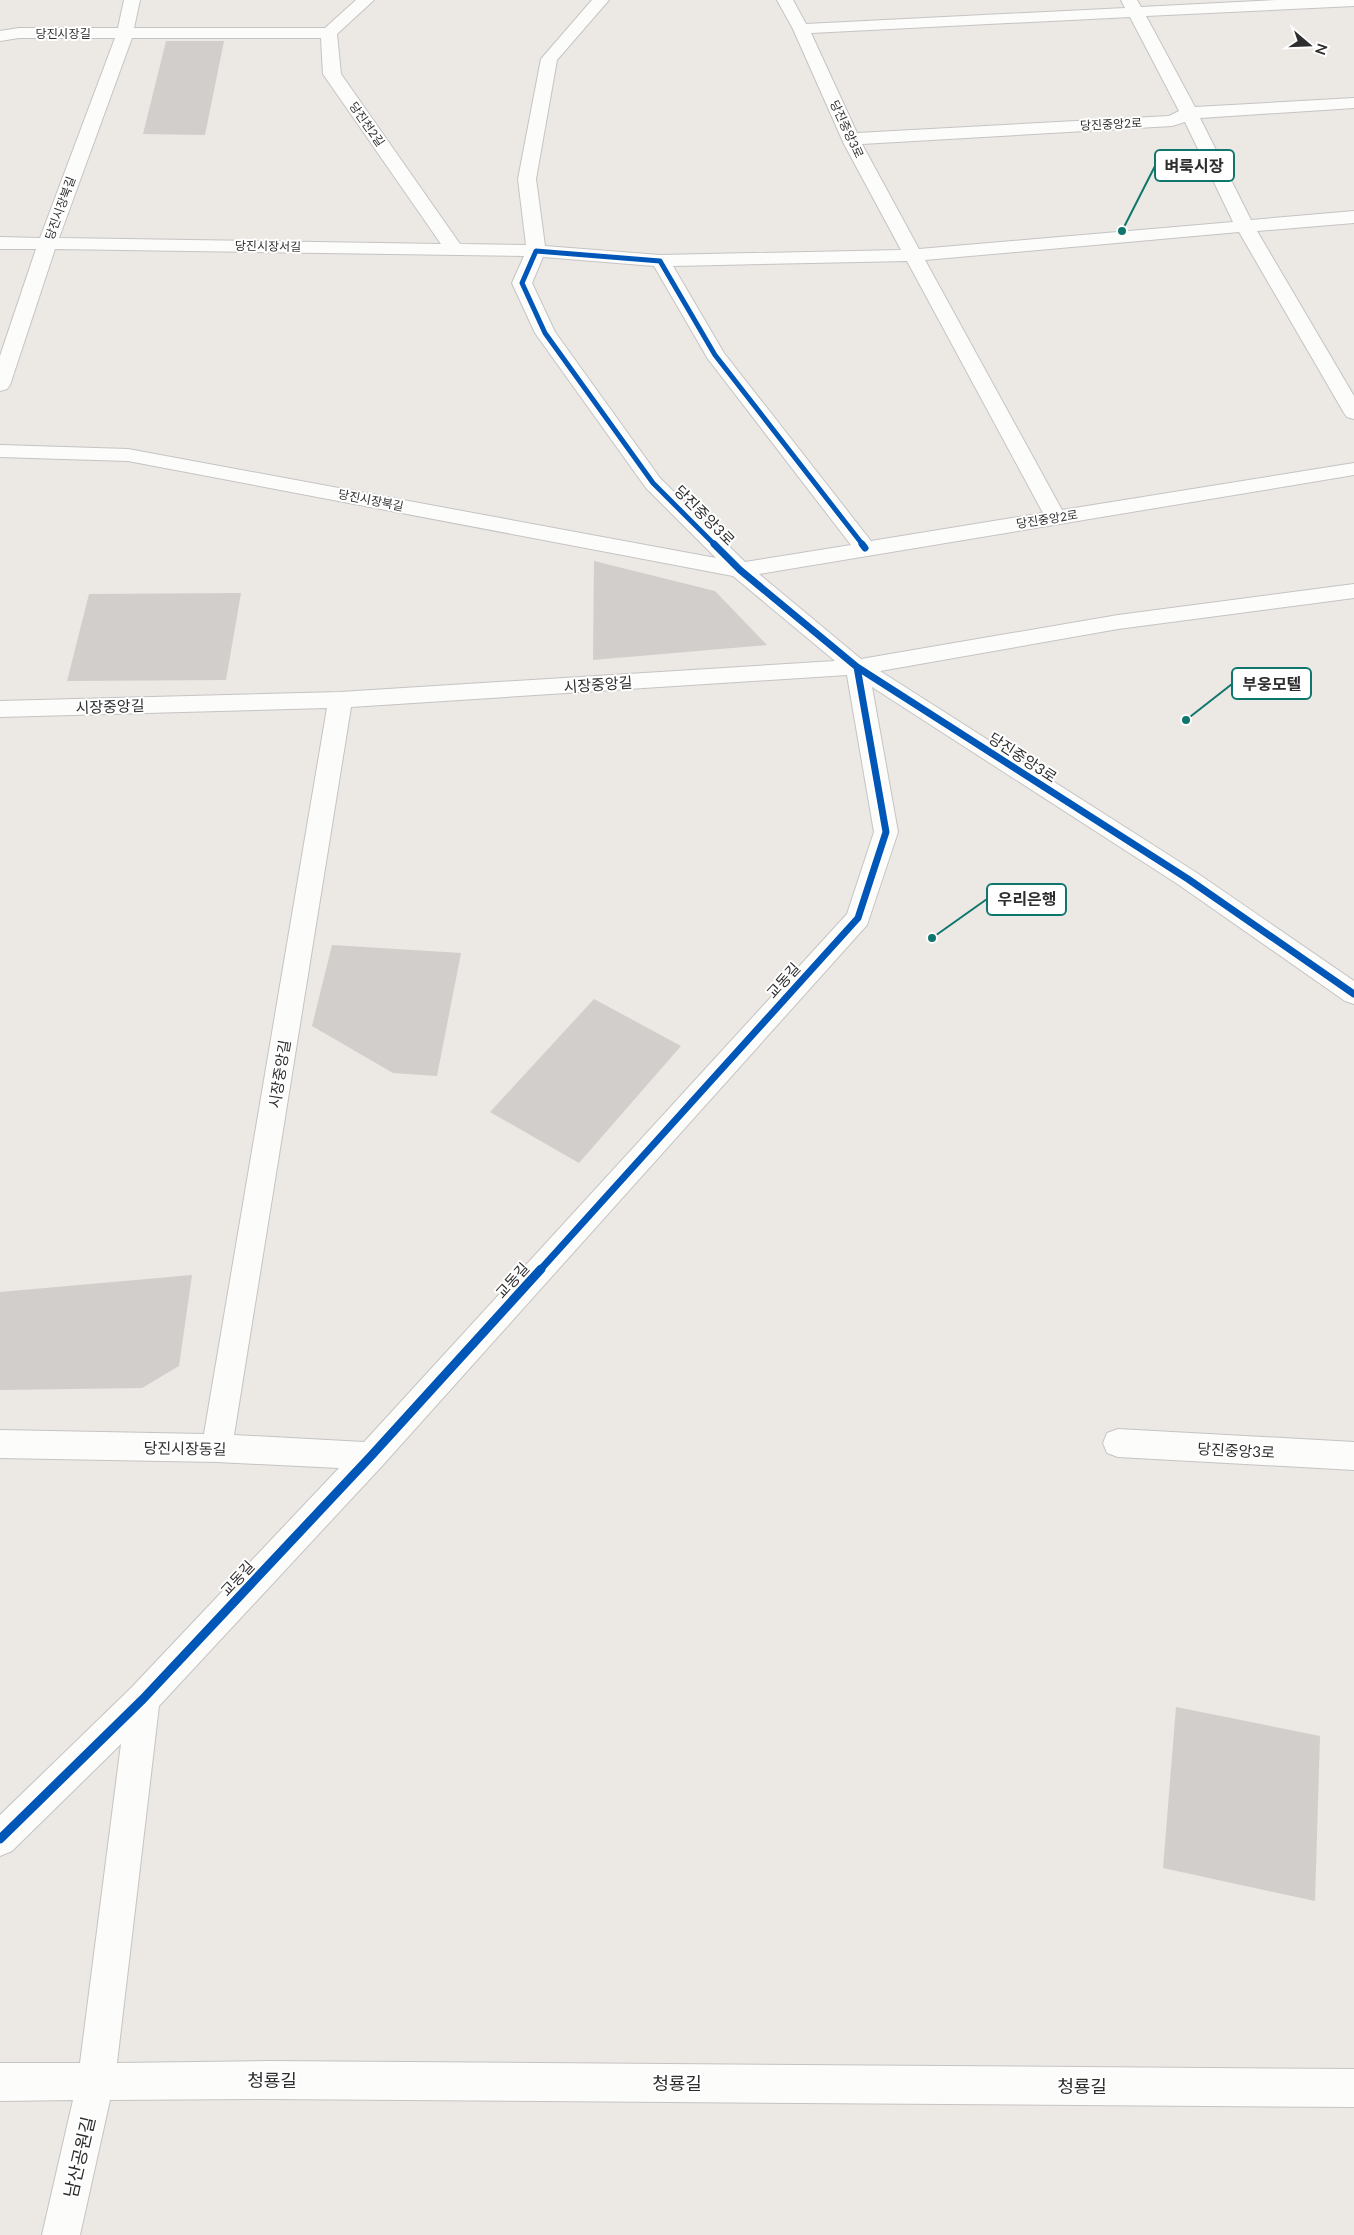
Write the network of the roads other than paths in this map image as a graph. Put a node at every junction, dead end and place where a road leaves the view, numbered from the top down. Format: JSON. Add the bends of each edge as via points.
{"nodes":[{"id":1,"x":132,"y":0,"type":"edge"},
{"id":2,"x":366,"y":0,"type":"edge"},
{"id":3,"x":601,"y":0,"type":"edge"},
{"id":4,"x":786,"y":0,"type":"edge"},
{"id":5,"x":1354,"y":1,"type":"edge"},
{"id":6,"x":1132,"y":6,"type":"edge"},
{"id":7,"x":801,"y":29,"type":"junction"},
{"id":8,"x":125,"y":33,"type":"junction"},
{"id":9,"x":329,"y":33,"type":"junction"},
{"id":10,"x":0,"y":36,"type":"edge"},
{"id":11,"x":1354,"y":103,"type":"edge"},
{"id":12,"x":1189,"y":113,"type":"junction"},
{"id":13,"x":851,"y":139,"type":"junction"},
{"id":14,"x":1354,"y":217,"type":"edge"},
{"id":15,"x":1244,"y":226,"type":"junction"},
{"id":16,"x":0,"y":243,"type":"edge"},
{"id":17,"x":48,"y":243,"type":"junction"},
{"id":18,"x":454,"y":249,"type":"junction"},
{"id":19,"x":536,"y":251,"type":"junction"},
{"id":20,"x":913,"y":255,"type":"junction"},
{"id":21,"x":660,"y":261,"type":"junction"},
{"id":22,"x":0,"y":385,"type":"edge"},
{"id":23,"x":1354,"y":413,"type":"edge"},
{"id":24,"x":0,"y":451,"type":"edge"},
{"id":25,"x":1354,"y":468,"type":"edge"},
{"id":26,"x":1056,"y":518,"type":"junction"},
{"id":27,"x":865,"y":548,"type":"junction"},
{"id":28,"x":740,"y":570,"type":"junction"},
{"id":29,"x":1354,"y":591,"type":"edge"},
{"id":30,"x":857,"y":668,"type":"junction"},
{"id":31,"x":340,"y":700,"type":"junction"},
{"id":32,"x":0,"y":709,"type":"edge"},
{"id":33,"x":1354,"y":994,"type":"edge"},
{"id":34,"x":1118,"y":1443,"type":"dead end"},
{"id":35,"x":0,"y":1444,"type":"edge"},
{"id":36,"x":217,"y":1448,"type":"junction"},
{"id":37,"x":370,"y":1456,"type":"junction"},
{"id":38,"x":1354,"y":1456,"type":"edge"},
{"id":39,"x":143,"y":1699,"type":"junction"},
{"id":40,"x":0,"y":1839,"type":"edge"},
{"id":41,"x":96,"y":2080,"type":"junction"},
{"id":42,"x":0,"y":2082,"type":"edge"},
{"id":43,"x":1354,"y":2088,"type":"edge"},
{"id":44,"x":61,"y":2235,"type":"edge"}],
"edges":[{"from":1,"to":8,"type":"street","name":"당진시장북길"},
{"from":2,"to":9,"type":"street"},
{"from":3,"to":19,"type":"street","via":[[549,59],[527,179]]},
{"from":4,"to":7,"type":"street","name":"당진중앙3로"},
{"from":5,"to":6,"type":"street"},
{"from":6,"to":7,"type":"street"},
{"from":6,"to":12,"type":"street"},
{"from":7,"to":13,"type":"street","name":"당진중앙3로"},
{"from":8,"to":9,"type":"street"},
{"from":8,"to":10,"type":"street","name":"당진시장길","via":[[19,33]]},
{"from":8,"to":17,"type":"street","name":"당진시장북길"},
{"from":9,"to":18,"type":"street","name":"당진천2길","via":[[332,74]]},
{"from":11,"to":12,"type":"street","name":"당진중앙2로"},
{"from":12,"to":13,"type":"street","name":"당진중앙2로","via":[[1172,121]]},
{"from":12,"to":15,"type":"street"},
{"from":13,"to":20,"type":"street","name":"당진중앙3로"},
{"from":14,"to":15,"type":"street"},
{"from":15,"to":20,"type":"street"},
{"from":15,"to":23,"type":"street"},
{"from":16,"to":17,"type":"street","name":"당진시장서길"},
{"from":17,"to":18,"type":"street","name":"당진시장서길"},
{"from":17,"to":22,"type":"street","name":"당진시장북길"},
{"from":18,"to":19,"type":"street","name":"당진시장서길"},
{"from":19,"to":21,"type":"street"},
{"from":19,"to":28,"type":"street","name":"당진중앙3로","via":[[522,283],[545,333],[654,483]]},
{"from":20,"to":21,"type":"street"},
{"from":20,"to":26,"type":"street","name":"당진중앙3로"},
{"from":21,"to":27,"type":"street","via":[[715,355]]},
{"from":24,"to":28,"type":"street","name":"당진시장북길","via":[[128,454]]},
{"from":25,"to":26,"type":"street","name":"당진중앙2로"},
{"from":26,"to":27,"type":"street","name":"당진중앙2로"},
{"from":27,"to":28,"type":"street","name":"당진중앙2로"},
{"from":28,"to":30,"type":"street","name":"당진중앙3로"},
{"from":29,"to":30,"type":"street","via":[[1118,622]]},
{"from":30,"to":31,"type":"street","name":"시장중앙길"},
{"from":30,"to":33,"type":"street","name":"당진중앙3로","via":[[1188,880]]},
{"from":30,"to":37,"type":"street","name":"교동길","via":[[886,832],[858,918]]},
{"from":31,"to":32,"type":"street","name":"시장중앙길"},
{"from":31,"to":36,"type":"street","name":"시장중앙길"},
{"from":34,"to":38,"type":"street","name":"당진중앙3로"},
{"from":35,"to":36,"type":"street","name":"당진시장동길"},
{"from":36,"to":37,"type":"street","name":"당진시장동길"},
{"from":37,"to":39,"type":"street","name":"교동길"},
{"from":39,"to":40,"type":"street","name":"교동길"},
{"from":39,"to":41,"type":"street","name":"남산공원길"},
{"from":41,"to":42,"type":"street","name":"청룡길"},
{"from":41,"to":43,"type":"street","name":"청룡길"},
{"from":41,"to":44,"type":"street","name":"남산공원길"}]}
